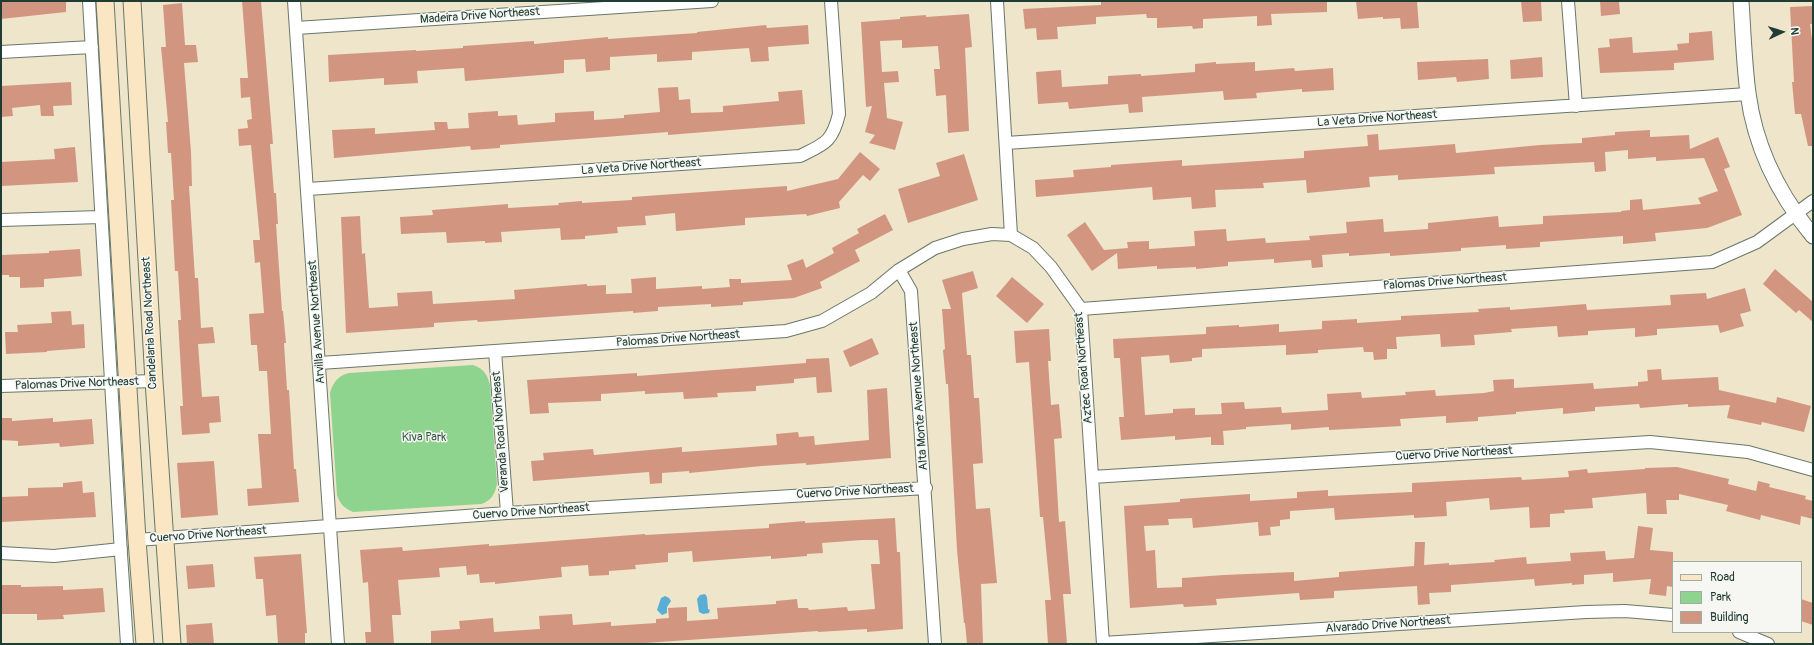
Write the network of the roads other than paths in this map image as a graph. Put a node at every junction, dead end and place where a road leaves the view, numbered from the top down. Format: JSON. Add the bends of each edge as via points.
{"nodes":[{"id":1,"x":89,"y":1,"type":"edge"},
{"id":2,"x":106,"y":1,"type":"edge"},
{"id":3,"x":132,"y":1,"type":"edge"},
{"id":4,"x":294,"y":1,"type":"edge"},
{"id":5,"x":712,"y":1,"type":"edge"},
{"id":6,"x":831,"y":1,"type":"edge"},
{"id":7,"x":997,"y":1,"type":"edge"},
{"id":8,"x":1568,"y":1,"type":"edge"},
{"id":9,"x":1741,"y":1,"type":"edge"},
{"id":10,"x":296,"y":28,"type":"junction"},
{"id":11,"x":92,"y":47,"type":"junction"},
{"id":12,"x":1,"y":52,"type":"edge"},
{"id":13,"x":1748,"y":94,"type":"junction"},
{"id":14,"x":1576,"y":106,"type":"junction"},
{"id":15,"x":1006,"y":143,"type":"junction"},
{"id":16,"x":308,"y":189,"type":"junction"},
{"id":17,"x":1813,"y":201,"type":"edge"},
{"id":18,"x":1795,"y":214,"type":"junction"},
{"id":19,"x":101,"y":217,"type":"junction"},
{"id":20,"x":1,"y":220,"type":"edge"},
{"id":21,"x":1011,"y":235,"type":"junction"},
{"id":22,"x":1813,"y":236,"type":"edge"},
{"id":23,"x":899,"y":270,"type":"junction"},
{"id":24,"x":1081,"y":309,"type":"junction"},
{"id":25,"x":496,"y":351,"type":"junction"},
{"id":26,"x":320,"y":363,"type":"junction"},
{"id":27,"x":154,"y":381,"type":"junction"},
{"id":28,"x":119,"y":383,"type":"junction"},
{"id":29,"x":1,"y":386,"type":"edge"},
{"id":30,"x":1813,"y":470,"type":"edge"},
{"id":31,"x":1092,"y":477,"type":"junction"},
{"id":32,"x":926,"y":488,"type":"junction"},
{"id":33,"x":507,"y":513,"type":"junction"},
{"id":34,"x":331,"y":526,"type":"junction"},
{"id":35,"x":164,"y":538,"type":"junction"},
{"id":36,"x":137,"y":540,"type":"junction"},
{"id":37,"x":121,"y":549,"type":"junction"},
{"id":38,"x":1,"y":553,"type":"edge"},
{"id":39,"x":1672,"y":615,"type":"edge"},
{"id":40,"x":1741,"y":633,"type":"edge"},
{"id":41,"x":127,"y":644,"type":"edge"},
{"id":42,"x":145,"y":644,"type":"edge"},
{"id":43,"x":172,"y":644,"type":"edge"},
{"id":44,"x":338,"y":644,"type":"edge"},
{"id":45,"x":936,"y":644,"type":"edge"},
{"id":46,"x":1103,"y":644,"type":"edge"},
{"id":47,"x":1768,"y":644,"type":"edge"}],
"edges":[{"from":1,"to":11,"type":"street"},
{"from":2,"to":28,"type":"main road"},
{"from":3,"to":27,"type":"main road","name":"Candelaria Road Northeast"},
{"from":4,"to":10,"type":"street","name":"Arvilla Avenue Northeast"},
{"from":5,"to":10,"type":"street","name":"Madeira Drive Northeast"},
{"from":6,"to":16,"type":"street","name":"La Veta Drive Northeast","via":[[839,114],[835,131],[822,145],[800,156]]},
{"from":7,"to":15,"type":"street"},
{"from":8,"to":14,"type":"street"},
{"from":9,"to":13,"type":"street"},
{"from":10,"to":16,"type":"street","name":"Arvilla Avenue Northeast"},
{"from":11,"to":12,"type":"street"},
{"from":11,"to":19,"type":"street"},
{"from":13,"to":14,"type":"street","name":"La Veta Drive Northeast"},
{"from":13,"to":18,"type":"street","via":[[1761,148],[1776,183]]},
{"from":14,"to":15,"type":"street","name":"La Veta Drive Northeast"},
{"from":15,"to":21,"type":"street"},
{"from":16,"to":26,"type":"street","name":"Arvilla Avenue Northeast"},
{"from":17,"to":18,"type":"street","name":"Palomas Drive Northeast"},
{"from":18,"to":22,"type":"street"},
{"from":18,"to":24,"type":"street","name":"Palomas Drive Northeast","via":[[1757,242],[1712,262]]},
{"from":19,"to":20,"type":"street"},
{"from":19,"to":28,"type":"street"},
{"from":21,"to":23,"type":"street","name":"Palomas Drive Northeast","via":[[992,234],[963,239],[935,248]]},
{"from":21,"to":24,"type":"street","name":"Aztec Road Northeast","via":[[1033,248],[1051,267]]},
{"from":23,"to":25,"type":"street","name":"Palomas Drive Northeast","via":[[871,293],[822,321],[786,332]]},
{"from":23,"to":32,"type":"street","name":"Alta Monte Avenue Northeast","via":[[911,291]]},
{"from":24,"to":31,"type":"street","name":"Aztec Road Northeast"},
{"from":25,"to":26,"type":"street","name":"Palomas Drive Northeast"},
{"from":25,"to":33,"type":"street","name":"Veranda Road Northeast"},
{"from":26,"to":34,"type":"street","name":"Arvilla Avenue Northeast"},
{"from":27,"to":28,"type":"street","name":"Palomas Drive Northeast"},
{"from":27,"to":35,"type":"main road","name":"Candelaria Road Northeast"},
{"from":28,"to":29,"type":"street","name":"Palomas Drive Northeast"},
{"from":28,"to":36,"type":"main road"},
{"from":28,"to":37,"type":"street"},
{"from":30,"to":31,"type":"street","name":"Cuervo Drive Northeast","via":[[1748,452],[1650,442]]},
{"from":31,"to":46,"type":"street","name":"Aztec Road Northeast"},
{"from":32,"to":33,"type":"street","name":"Cuervo Drive Northeast"},
{"from":32,"to":45,"type":"street","name":"Alta Monte Avenue Northeast"},
{"from":33,"to":34,"type":"street","name":"Cuervo Drive Northeast"},
{"from":34,"to":35,"type":"street","name":"Cuervo Drive Northeast"},
{"from":34,"to":44,"type":"street","name":"Arvilla Avenue Northeast"},
{"from":35,"to":36,"type":"street","name":"Cuervo Drive Northeast"},
{"from":35,"to":43,"type":"main road","name":"Candelaria Road Northeast"},
{"from":36,"to":42,"type":"main road"},
{"from":37,"to":38,"type":"street","via":[[54,556]]},
{"from":37,"to":41,"type":"street"},
{"from":39,"to":46,"type":"street","name":"Alvarado Drive Northeast","via":[[1625,611],[1586,612]]},
{"from":40,"to":47,"type":"street"}]}
